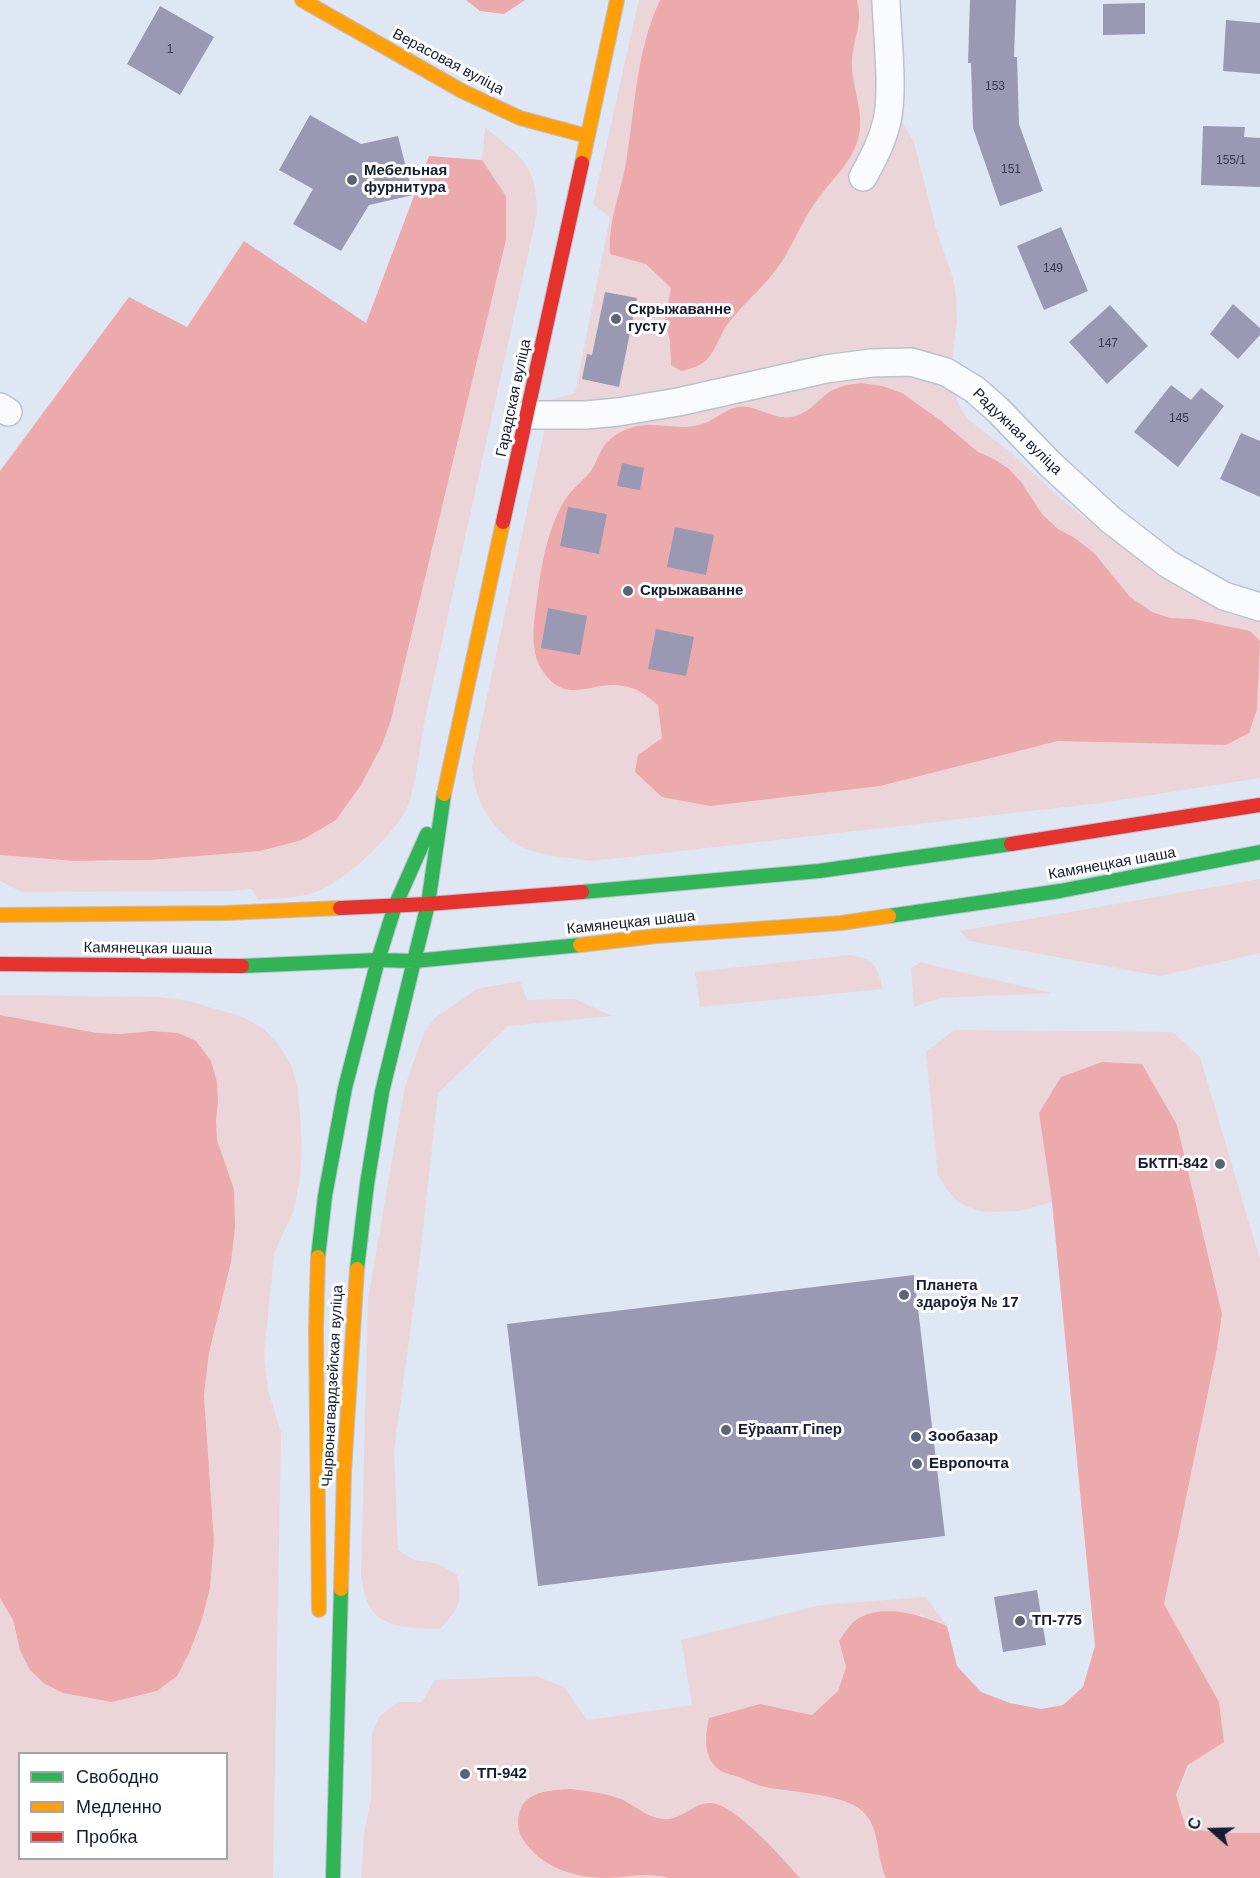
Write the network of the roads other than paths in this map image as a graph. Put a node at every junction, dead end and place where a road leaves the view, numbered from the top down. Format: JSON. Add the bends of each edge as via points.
{"nodes":[{"id":1,"x":302,"y":0,"type":"edge"},
{"id":2,"x":617,"y":0,"type":"edge"},
{"id":3,"x":886,"y":0,"type":"edge"},
{"id":4,"x":587,"y":136,"type":"junction"},
{"id":5,"x":863,"y":177,"type":"dead end"},
{"id":6,"x":527,"y":415,"type":"junction"},
{"id":7,"x":1260,"y":607,"type":"edge"},
{"id":8,"x":442,"y":803,"type":"junction"},
{"id":9,"x":1260,"y":806,"type":"edge"},
{"id":10,"x":1260,"y":852,"type":"edge"},
{"id":11,"x":428,"y":904,"type":"junction"},
{"id":12,"x":395,"y":906,"type":"junction"},
{"id":13,"x":0,"y":915,"type":"edge"},
{"id":14,"x":378,"y":960,"type":"junction"},
{"id":15,"x":414,"y":961,"type":"junction"},
{"id":16,"x":0,"y":964,"type":"edge"},
{"id":17,"x":319,"y":1629,"type":"dead end"},
{"id":18,"x":333,"y":1878,"type":"edge"}],
"edges":[{"from":1,"to":4,"type":"main road","name":"Верасовая вуліца","via":[[462,91],[520,118]]},
{"from":2,"to":4,"type":"main road","name":"Гарадская вуліца"},
{"from":3,"to":5,"type":"street","via":[[887,120],[878,150]]},
{"from":4,"to":6,"type":"main road","name":"Гарадская вуліца"},
{"from":6,"to":7,"type":"street","name":"Радужная вуліца","via":[[618,412],[826,369],[911,362],[946,372],[974,389],[1111,520],[1168,564],[1224,596]]},
{"from":6,"to":8,"type":"main road","name":"Гарадская вуліца"},
{"from":8,"to":11,"type":"main road","name":"Гарадская вуліца"},
{"from":8,"to":12,"type":"main road","name":"Гарадская вуліца"},
{"from":9,"to":11,"type":"main road","via":[[819,871]]},
{"from":10,"to":15,"type":"main road","name":"Камянецкая шаша","via":[[1060,891],[841,923],[657,936]]},
{"from":11,"to":12,"type":"main road"},
{"from":11,"to":15,"type":"main road","name":"Чырвонагвардзейская вуліца"},
{"from":12,"to":13,"type":"main road","via":[[225,913]]},
{"from":12,"to":14,"type":"main road","name":"Чырвонагвардзейская вуліца"},
{"from":14,"to":15,"type":"main road","name":"Камянецкая шаша"},
{"from":14,"to":16,"type":"main road","name":"Камянецкая шаша","via":[[223,967]]},
{"from":14,"to":17,"type":"main road","name":"Чырвонагвардзейская вуліца","via":[[345,1088],[319,1242]]},
{"from":15,"to":18,"type":"main road","name":"Чырвонагвардзейская вуліца","via":[[381,1092],[355,1288],[344,1472]]}]}
